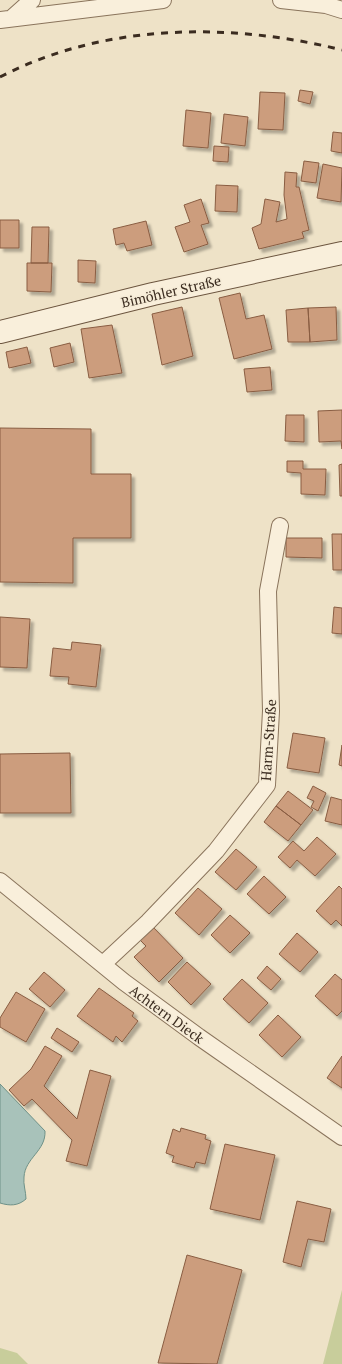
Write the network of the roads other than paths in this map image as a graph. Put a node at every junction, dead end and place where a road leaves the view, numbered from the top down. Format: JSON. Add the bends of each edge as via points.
{"nodes":[{"id":1,"x":32,"y":0,"type":"edge"},
{"id":2,"x":163,"y":0,"type":"edge"},
{"id":3,"x":282,"y":0,"type":"edge"},
{"id":4,"x":342,"y":10,"type":"edge"},
{"id":5,"x":6,"y":19,"type":"edge"},
{"id":6,"x":342,"y":252,"type":"edge"},
{"id":7,"x":0,"y":332,"type":"edge"},
{"id":8,"x":280,"y":526,"type":"dead end"},
{"id":9,"x":0,"y":881,"type":"edge"},
{"id":10,"x":103,"y":964,"type":"junction"},
{"id":11,"x":342,"y":1137,"type":"edge"}],
"edges":[{"from":1,"to":5,"type":"street"},
{"from":2,"to":5,"type":"street"},
{"from":3,"to":4,"type":"street"},
{"from":6,"to":7,"type":"street","name":"Bimöhler Straße","via":[[153,294]]},
{"from":8,"to":10,"type":"street","name":"Harm-Straße","via":[[268,591],[271,711],[267,785],[216,851],[148,922]]},
{"from":9,"to":10,"type":"street","name":"Achtern Dieck"},
{"from":10,"to":11,"type":"street","name":"Achtern Dieck","via":[[199,1037]]}]}
